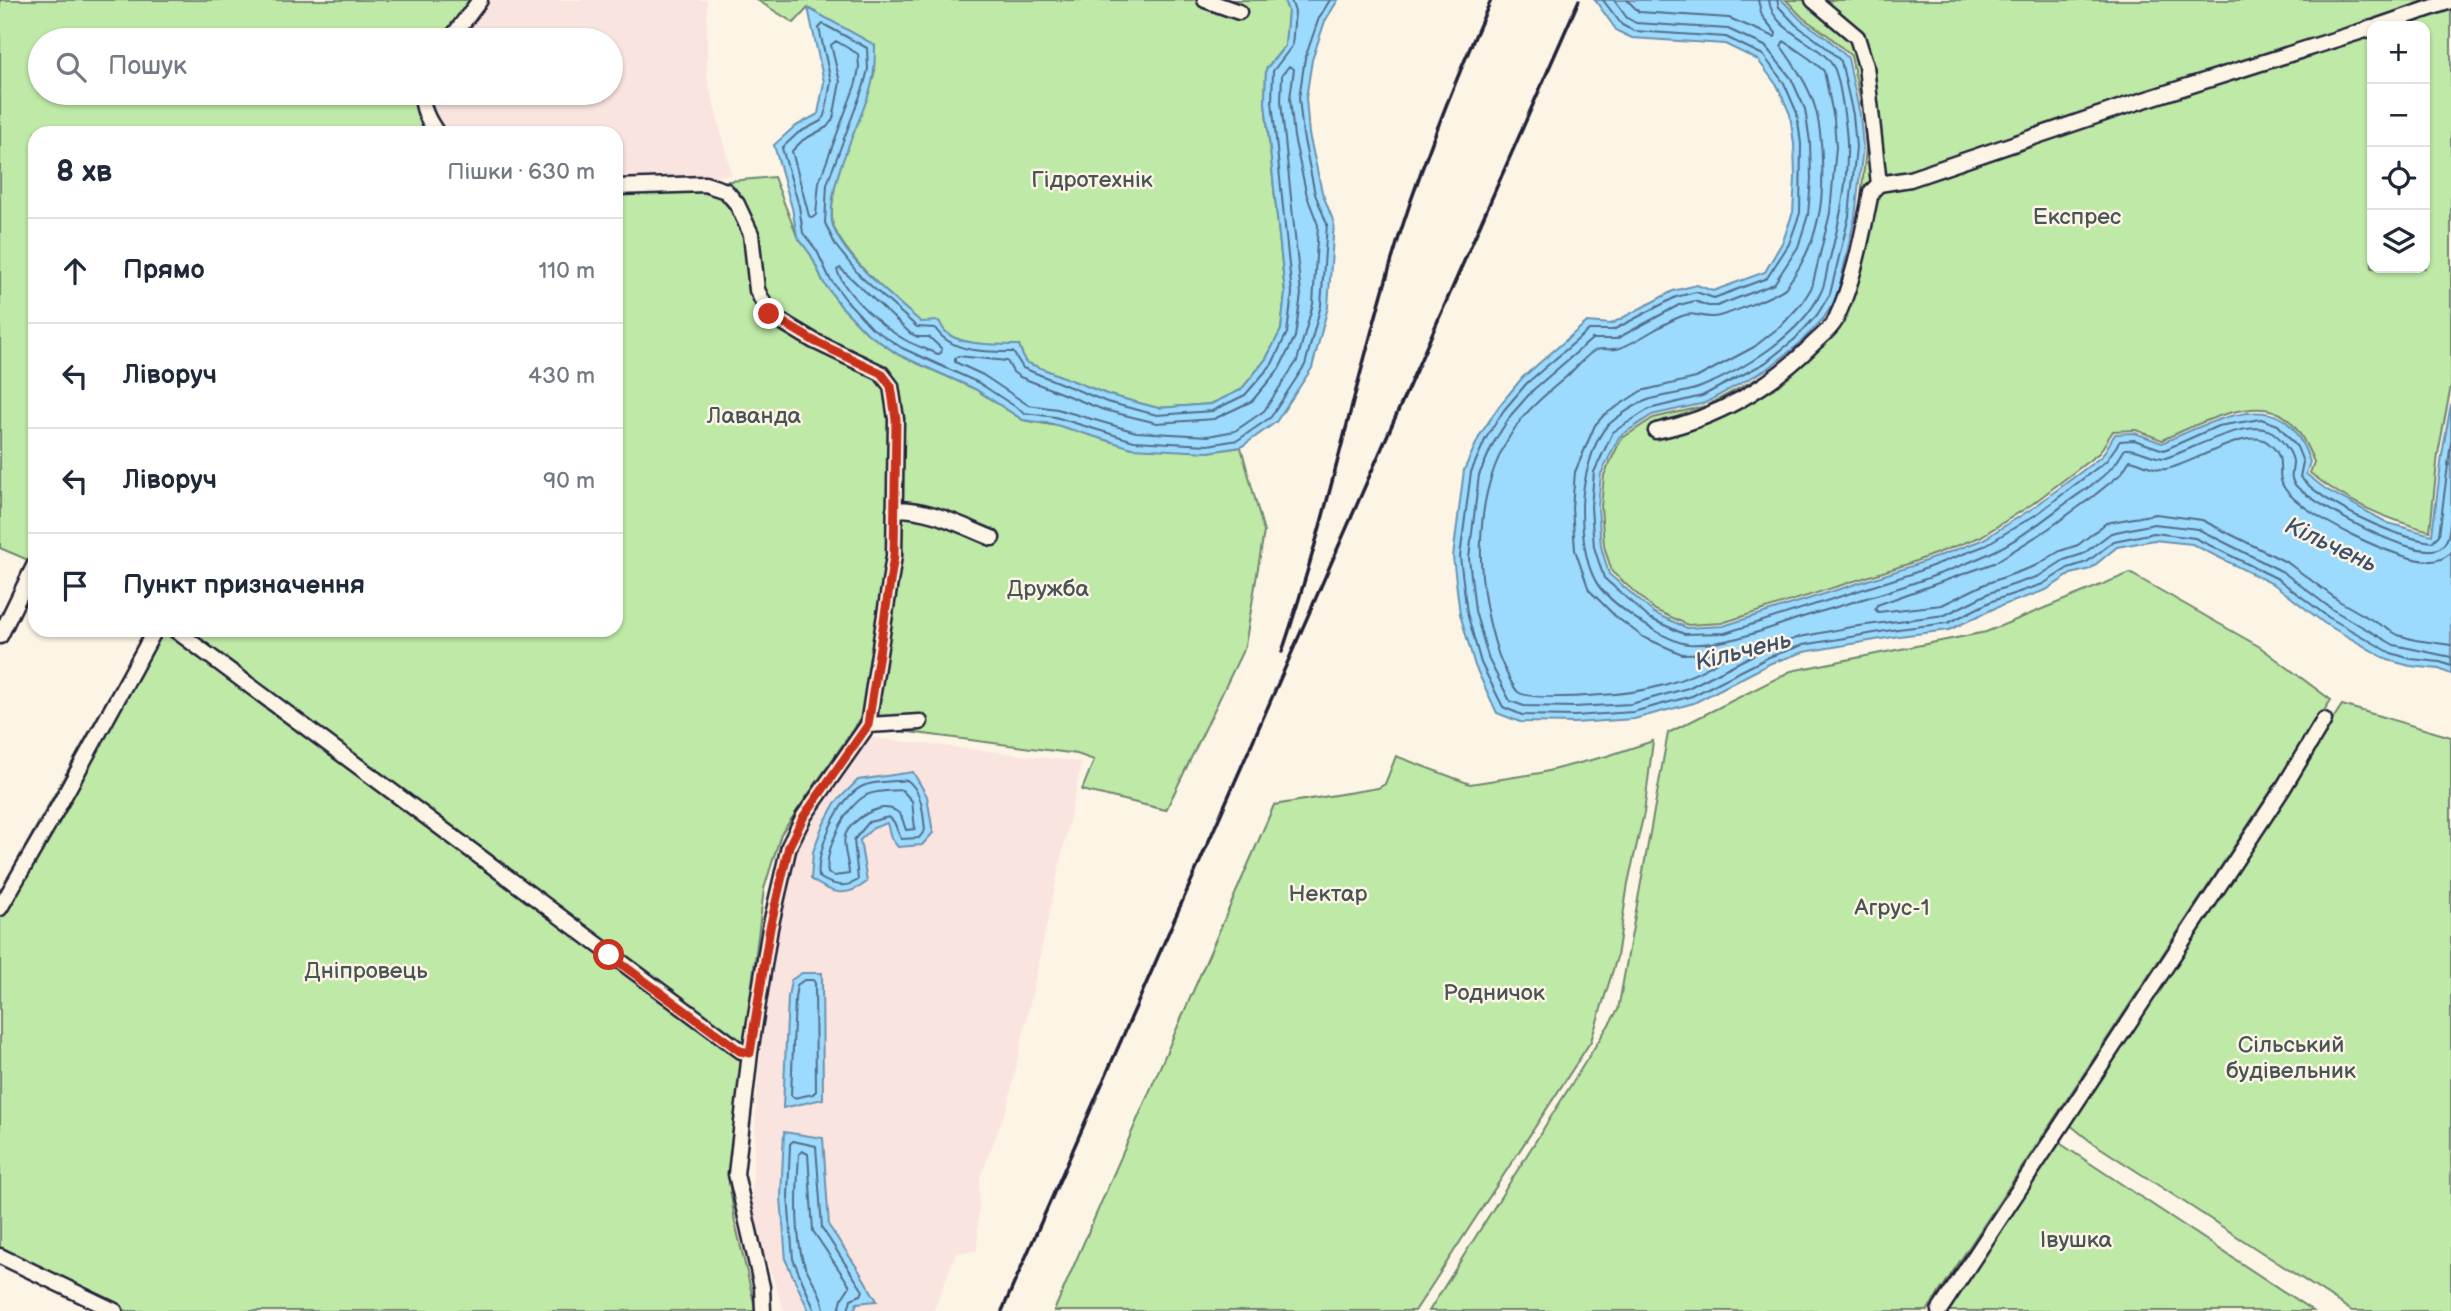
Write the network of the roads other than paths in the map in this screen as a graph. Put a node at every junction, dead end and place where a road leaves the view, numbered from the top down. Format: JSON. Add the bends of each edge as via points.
{"nodes":[{"id":1,"x":480,"y":0,"type":"edge"},
{"id":2,"x":1205,"y":0,"type":"edge"},
{"id":3,"x":1812,"y":0,"type":"edge"},
{"id":4,"x":2451,"y":1,"type":"edge"},
{"id":5,"x":1239,"y":12,"type":"dead end"},
{"id":6,"x":2393,"y":21,"type":"edge"},
{"id":7,"x":459,"y":28,"type":"edge"},
{"id":8,"x":2367,"y":30,"type":"edge"},
{"id":9,"x":422,"y":105,"type":"edge"},
{"id":10,"x":433,"y":126,"type":"edge"},
{"id":11,"x":1879,"y":184,"type":"junction"},
{"id":12,"x":623,"y":187,"type":"edge"},
{"id":13,"x":1656,"y":431,"type":"dead end"},
{"id":14,"x":894,"y":509,"type":"junction"},
{"id":15,"x":992,"y":538,"type":"dead end"},
{"id":16,"x":28,"y":578,"type":"edge"},
{"id":17,"x":0,"y":636,"type":"edge"},
{"id":18,"x":151,"y":637,"type":"edge"},
{"id":19,"x":185,"y":637,"type":"edge"},
{"id":20,"x":2324,"y":720,"type":"dead end"},
{"id":21,"x":920,"y":722,"type":"dead end"},
{"id":22,"x":868,"y":725,"type":"junction"},
{"id":23,"x":0,"y":908,"type":"edge"},
{"id":24,"x":750,"y":1053,"type":"junction"},
{"id":25,"x":0,"y":1256,"type":"edge"},
{"id":26,"x":115,"y":1311,"type":"edge"},
{"id":27,"x":762,"y":1311,"type":"edge"},
{"id":28,"x":1939,"y":1311,"type":"edge"}],
"edges":[{"from":1,"to":7,"type":"street"},
{"from":2,"to":5,"type":"street"},
{"from":3,"to":11,"type":"street","via":[[1857,37],[1866,66]]},
{"from":4,"to":6,"type":"street"},
{"from":8,"to":11,"type":"street","via":[[1910,179]]},
{"from":9,"to":10,"type":"street"},
{"from":11,"to":13,"type":"street","via":[[1871,192],[1856,264],[1834,324],[1763,386],[1685,425]]},
{"from":12,"to":14,"type":"street","via":[[705,184],[726,191],[751,234],[757,290],[769,314],[881,373],[891,386],[896,419]]},
{"from":14,"to":15,"type":"street","via":[[931,513]]},
{"from":14,"to":22,"type":"street","via":[[894,556]]},
{"from":16,"to":17,"type":"street"},
{"from":18,"to":23,"type":"street"},
{"from":19,"to":24,"type":"street","via":[[609,955],[740,1051]]},
{"from":20,"to":28,"type":"street"},
{"from":21,"to":22,"type":"street"},
{"from":22,"to":24,"type":"street","via":[[804,816],[789,846]]},
{"from":24,"to":27,"type":"street","via":[[736,1174],[762,1287]]},
{"from":25,"to":26,"type":"street"}]}
